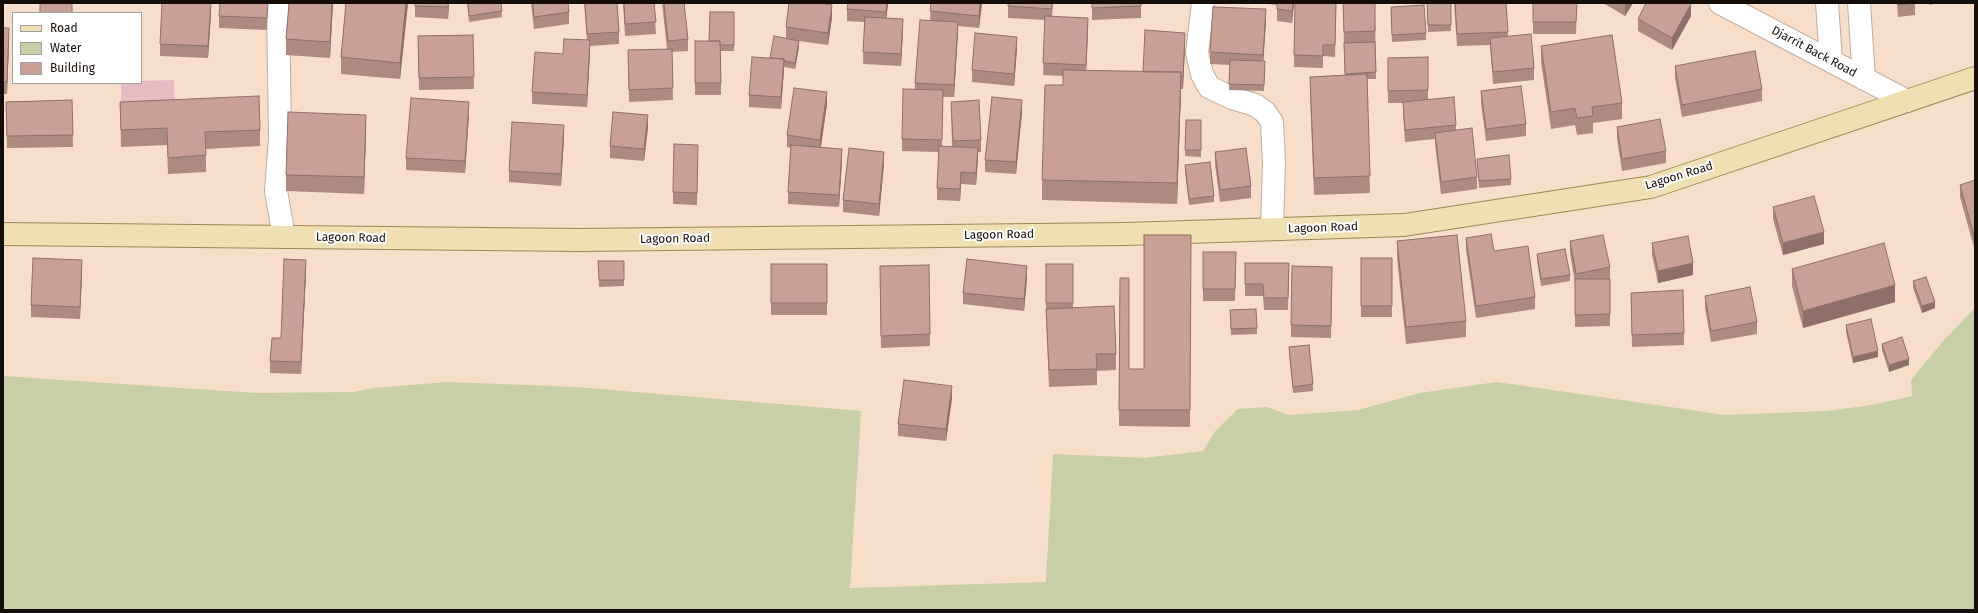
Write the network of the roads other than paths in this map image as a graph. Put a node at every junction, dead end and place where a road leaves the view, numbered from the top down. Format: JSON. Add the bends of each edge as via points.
{"nodes":[{"id":1,"x":278,"y":3,"type":"edge"},
{"id":2,"x":1203,"y":3,"type":"edge"},
{"id":3,"x":1720,"y":3,"type":"edge"},
{"id":4,"x":1827,"y":3,"type":"edge"},
{"id":5,"x":1859,"y":3,"type":"edge"},
{"id":6,"x":1831,"y":61,"type":"junction"},
{"id":7,"x":1975,"y":78,"type":"edge"},
{"id":8,"x":1864,"y":79,"type":"junction"},
{"id":9,"x":1907,"y":101,"type":"junction"},
{"id":10,"x":1272,"y":229,"type":"junction"},
{"id":11,"x":3,"y":234,"type":"edge"},
{"id":12,"x":284,"y":237,"type":"junction"}],
"edges":[{"from":1,"to":12,"type":"street","via":[[280,138],[276,191]]},
{"from":2,"to":10,"type":"street","via":[[1197,53],[1202,74],[1209,87],[1256,105],[1272,122]]},
{"from":3,"to":6,"type":"street","name":"Djarrit Back Road"},
{"from":4,"to":6,"type":"street"},
{"from":5,"to":8,"type":"street"},
{"from":6,"to":8,"type":"street","name":"Djarrit Back Road"},
{"from":7,"to":9,"type":"main road","name":"Lagoon Road"},
{"from":8,"to":9,"type":"street","name":"Djarrit Back Road"},
{"from":9,"to":10,"type":"main road","name":"Lagoon Road","via":[[1651,187],[1404,225]]},
{"from":10,"to":12,"type":"main road","name":"Lagoon Road","via":[[1125,234],[578,240]]},
{"from":11,"to":12,"type":"main road","name":"Lagoon Road"}]}
